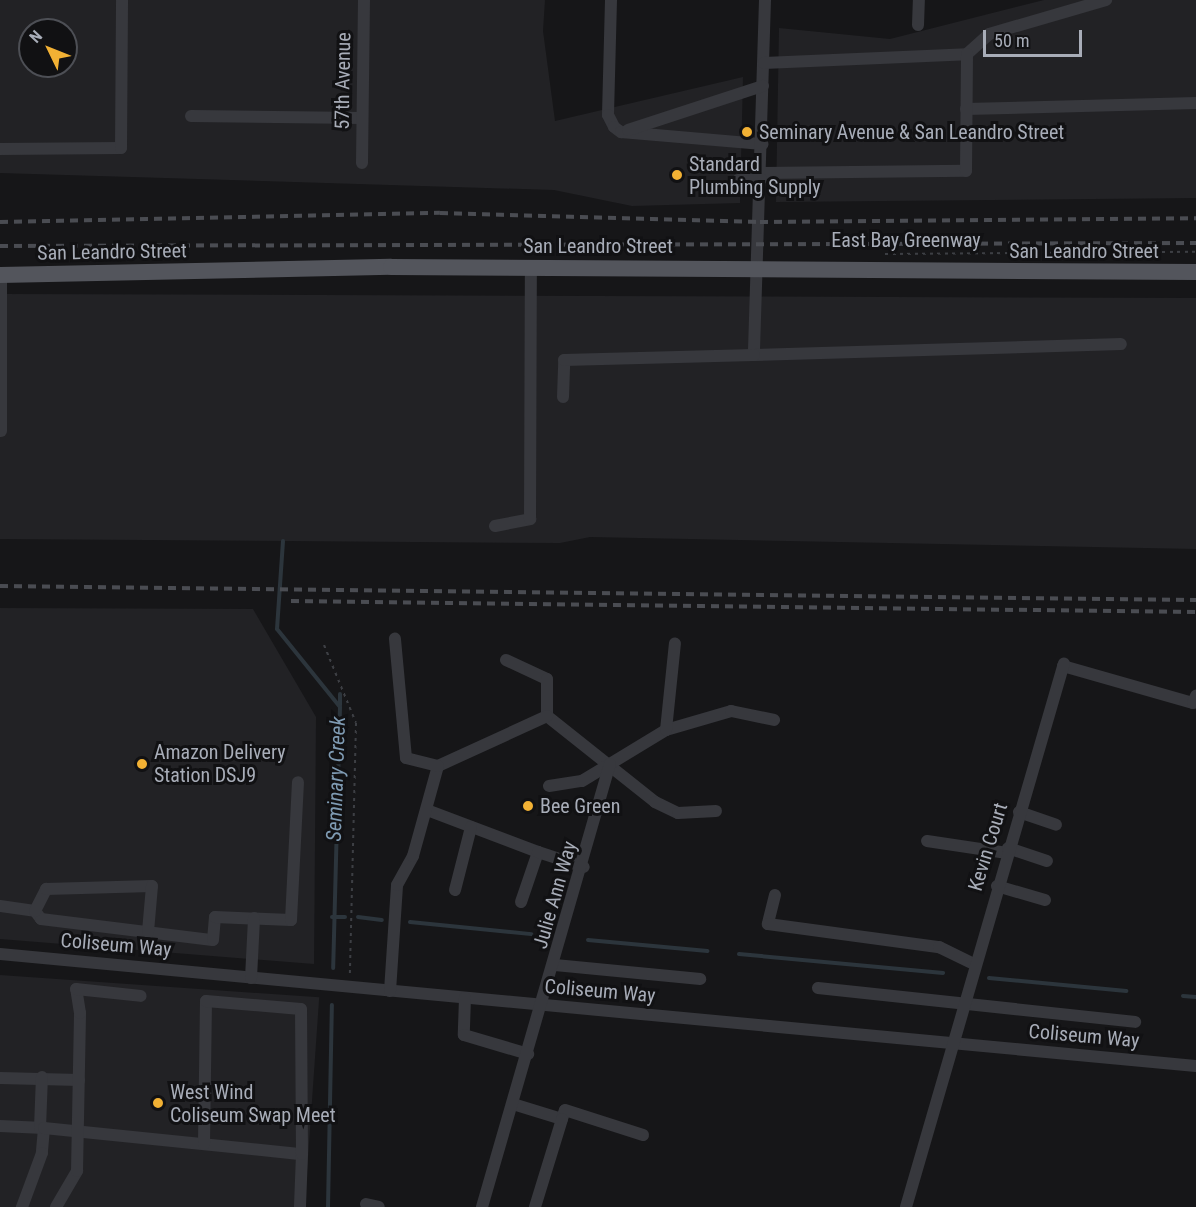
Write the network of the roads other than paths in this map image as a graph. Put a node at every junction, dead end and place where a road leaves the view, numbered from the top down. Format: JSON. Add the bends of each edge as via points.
{"nodes":[{"id":1,"x":122,"y":0,"type":"edge"},
{"id":2,"x":364,"y":0,"type":"edge"},
{"id":3,"x":611,"y":0,"type":"edge"},
{"id":4,"x":765,"y":0,"type":"edge"},
{"id":5,"x":919,"y":0,"type":"edge"},
{"id":6,"x":1106,"y":0,"type":"edge"},
{"id":7,"x":918,"y":25,"type":"dead end"},
{"id":8,"x":967,"y":54,"type":"junction"},
{"id":9,"x":764,"y":63,"type":"junction"},
{"id":10,"x":763,"y":86,"type":"junction"},
{"id":11,"x":1196,"y":103,"type":"edge"},
{"id":12,"x":966,"y":109,"type":"junction"},
{"id":13,"x":191,"y":116,"type":"dead end"},
{"id":14,"x":362,"y":118,"type":"junction"},
{"id":15,"x":621,"y":132,"type":"junction"},
{"id":16,"x":762,"y":144,"type":"junction"},
{"id":17,"x":0,"y":149,"type":"edge"},
{"id":18,"x":362,"y":163,"type":"dead end"},
{"id":19,"x":761,"y":176,"type":"junction"},
{"id":20,"x":738,"y":180,"type":"dead end"},
{"id":21,"x":531,"y":267,"type":"junction"},
{"id":22,"x":759,"y":269,"type":"junction"},
{"id":23,"x":1196,"y":272,"type":"edge"},
{"id":24,"x":1,"y":275,"type":"edge"},
{"id":25,"x":1121,"y":344,"type":"dead end"},
{"id":26,"x":754,"y":355,"type":"junction"},
{"id":27,"x":563,"y":397,"type":"dead end"},
{"id":28,"x":1,"y":431,"type":"edge"},
{"id":29,"x":495,"y":526,"type":"dead end"},
{"id":30,"x":396,"y":639,"type":"dead end"},
{"id":31,"x":675,"y":643,"type":"dead end"},
{"id":32,"x":506,"y":660,"type":"dead end"},
{"id":33,"x":1196,"y":696,"type":"edge"},
{"id":34,"x":547,"y":716,"type":"junction"},
{"id":35,"x":774,"y":720,"type":"dead end"},
{"id":36,"x":666,"y":730,"type":"junction"},
{"id":37,"x":610,"y":764,"type":"junction"},
{"id":38,"x":438,"y":766,"type":"junction"},
{"id":39,"x":298,"y":782,"type":"dead end"},
{"id":40,"x":549,"y":786,"type":"dead end"},
{"id":41,"x":427,"y":810,"type":"junction"},
{"id":42,"x":716,"y":811,"type":"dead end"},
{"id":43,"x":1019,"y":812,"type":"junction"},
{"id":44,"x":1056,"y":825,"type":"dead end"},
{"id":45,"x":471,"y":827,"type":"junction"},
{"id":46,"x":927,"y":841,"type":"dead end"},
{"id":47,"x":1008,"y":850,"type":"junction"},
{"id":48,"x":538,"y":852,"type":"junction"},
{"id":49,"x":1047,"y":861,"type":"dead end"},
{"id":50,"x":584,"y":867,"type":"junction"},
{"id":51,"x":997,"y":886,"type":"junction"},
{"id":52,"x":455,"y":890,"type":"dead end"},
{"id":53,"x":775,"y":895,"type":"dead end"},
{"id":54,"x":1045,"y":900,"type":"dead end"},
{"id":55,"x":521,"y":902,"type":"dead end"},
{"id":56,"x":0,"y":906,"type":"edge"},
{"id":57,"x":35,"y":911,"type":"junction"},
{"id":58,"x":254,"y":918,"type":"junction"},
{"id":59,"x":148,"y":932,"type":"junction"},
{"id":60,"x":0,"y":954,"type":"edge"},
{"id":61,"x":974,"y":964,"type":"junction"},
{"id":62,"x":555,"y":965,"type":"junction"},
{"id":63,"x":250,"y":978,"type":"junction"},
{"id":64,"x":700,"y":979,"type":"dead end"},
{"id":65,"x":818,"y":988,"type":"dead end"},
{"id":66,"x":390,"y":991,"type":"junction"},
{"id":67,"x":141,"y":996,"type":"dead end"},
{"id":68,"x":465,"y":998,"type":"junction"},
{"id":69,"x":543,"y":1005,"type":"junction"},
{"id":70,"x":962,"y":1006,"type":"junction"},
{"id":71,"x":1134,"y":1022,"type":"dead end"},
{"id":72,"x":951,"y":1043,"type":"junction"},
{"id":73,"x":528,"y":1054,"type":"junction"},
{"id":74,"x":1196,"y":1066,"type":"edge"},
{"id":75,"x":42,"y":1077,"type":"junction"},
{"id":76,"x":0,"y":1078,"type":"edge"},
{"id":77,"x":79,"y":1080,"type":"junction"},
{"id":78,"x":513,"y":1104,"type":"junction"},
{"id":79,"x":562,"y":1119,"type":"junction"},
{"id":80,"x":0,"y":1126,"type":"edge"},
{"id":81,"x":42,"y":1128,"type":"junction"},
{"id":82,"x":78,"y":1132,"type":"junction"},
{"id":83,"x":643,"y":1135,"type":"dead end"},
{"id":84,"x":204,"y":1144,"type":"junction"},
{"id":85,"x":302,"y":1154,"type":"junction"},
{"id":86,"x":366,"y":1204,"type":"dead end"},
{"id":87,"x":22,"y":1207,"type":"edge"},
{"id":88,"x":56,"y":1207,"type":"edge"},
{"id":89,"x":300,"y":1207,"type":"edge"},
{"id":90,"x":379,"y":1207,"type":"edge"},
{"id":91,"x":482,"y":1207,"type":"edge"},
{"id":92,"x":534,"y":1207,"type":"edge"},
{"id":93,"x":906,"y":1207,"type":"edge"}],
"edges":[{"from":1,"to":17,"type":"street","via":[[121,148]]},
{"from":2,"to":14,"type":"street","name":"57th Avenue"},
{"from":3,"to":15,"type":"street","via":[[608,115]]},
{"from":4,"to":9,"type":"street"},
{"from":5,"to":7,"type":"street"},
{"from":6,"to":8,"type":"street","via":[[989,34]]},
{"from":8,"to":9,"type":"street"},
{"from":8,"to":12,"type":"street"},
{"from":9,"to":10,"type":"street"},
{"from":10,"to":15,"type":"street"},
{"from":10,"to":16,"type":"street"},
{"from":11,"to":12,"type":"street"},
{"from":12,"to":19,"type":"street","via":[[966,171]]},
{"from":13,"to":14,"type":"street"},
{"from":14,"to":18,"type":"street","name":"57th Avenue"},
{"from":15,"to":16,"type":"street"},
{"from":16,"to":19,"type":"street"},
{"from":19,"to":20,"type":"street"},
{"from":19,"to":22,"type":"street"},
{"from":21,"to":22,"type":"main road","name":"San Leandro Street"},
{"from":21,"to":24,"type":"main road","name":"San Leandro Street"},
{"from":21,"to":29,"type":"street","via":[[530,519]]},
{"from":22,"to":23,"type":"main road","name":"San Leandro Street"},
{"from":22,"to":26,"type":"street"},
{"from":24,"to":28,"type":"street"},
{"from":25,"to":26,"type":"street"},
{"from":26,"to":27,"type":"street","via":[[564,360]]},
{"from":30,"to":38,"type":"street","via":[[406,758]]},
{"from":31,"to":36,"type":"street"},
{"from":32,"to":34,"type":"street","via":[[547,679]]},
{"from":33,"to":43,"type":"street","name":"Kevin Court","via":[[1193,703],[1063,665]]},
{"from":34,"to":37,"type":"street"},
{"from":34,"to":38,"type":"street"},
{"from":35,"to":36,"type":"street","via":[[731,711]]},
{"from":36,"to":37,"type":"street"},
{"from":37,"to":40,"type":"street","via":[[582,781]]},
{"from":37,"to":42,"type":"street","via":[[655,802],[678,813]]},
{"from":37,"to":50,"type":"street","name":"Julie Ann Way"},
{"from":38,"to":41,"type":"street"},
{"from":39,"to":58,"type":"street","via":[[291,920]]},
{"from":41,"to":45,"type":"street"},
{"from":41,"to":66,"type":"street","via":[[413,856],[397,885]]},
{"from":43,"to":44,"type":"street"},
{"from":43,"to":47,"type":"street","name":"Kevin Court"},
{"from":45,"to":48,"type":"street"},
{"from":45,"to":52,"type":"street"},
{"from":46,"to":47,"type":"street"},
{"from":47,"to":49,"type":"street"},
{"from":47,"to":51,"type":"street","name":"Kevin Court"},
{"from":48,"to":50,"type":"street"},
{"from":48,"to":55,"type":"street"},
{"from":50,"to":62,"type":"street","name":"Julie Ann Way"},
{"from":51,"to":54,"type":"street"},
{"from":51,"to":61,"type":"street","name":"Kevin Court"},
{"from":53,"to":61,"type":"street","via":[[768,924],[939,947]]},
{"from":56,"to":57,"type":"street"},
{"from":57,"to":59,"type":"street","via":[[41,919]]},
{"from":57,"to":59,"type":"street","via":[[46,889],[152,886]]},
{"from":58,"to":59,"type":"street","via":[[215,917],[213,940]]},
{"from":58,"to":63,"type":"street"},
{"from":60,"to":63,"type":"street","name":"Coliseum Way"},
{"from":61,"to":70,"type":"street","name":"Kevin Court"},
{"from":62,"to":64,"type":"street"},
{"from":62,"to":69,"type":"street","name":"Julie Ann Way"},
{"from":63,"to":66,"type":"street","name":"Coliseum Way"},
{"from":65,"to":70,"type":"street"},
{"from":66,"to":68,"type":"street","name":"Coliseum Way"},
{"from":67,"to":77,"type":"street","via":[[76,989]]},
{"from":68,"to":69,"type":"street","name":"Coliseum Way"},
{"from":68,"to":73,"type":"street","via":[[464,1035]]},
{"from":69,"to":72,"type":"street","name":"Coliseum Way"},
{"from":69,"to":73,"type":"street","name":"Julie Ann Way"},
{"from":70,"to":71,"type":"street"},
{"from":70,"to":72,"type":"street","name":"Kevin Court"},
{"from":72,"to":74,"type":"street","name":"Coliseum Way"},
{"from":72,"to":93,"type":"street","name":"Kevin Court"},
{"from":73,"to":78,"type":"street","name":"Julie Ann Way"},
{"from":75,"to":76,"type":"street"},
{"from":75,"to":77,"type":"street"},
{"from":75,"to":81,"type":"street"},
{"from":77,"to":82,"type":"street"},
{"from":78,"to":79,"type":"street"},
{"from":78,"to":91,"type":"street","name":"Julie Ann Way"},
{"from":79,"to":83,"type":"street","via":[[565,1110]]},
{"from":79,"to":92,"type":"street"},
{"from":80,"to":81,"type":"street"},
{"from":81,"to":82,"type":"street"},
{"from":81,"to":87,"type":"street","via":[[42,1153]]},
{"from":82,"to":84,"type":"street"},
{"from":82,"to":88,"type":"street","via":[[77,1171]]},
{"from":84,"to":85,"type":"street"},
{"from":84,"to":85,"type":"street","via":[[206,1001],[302,1009]]},
{"from":85,"to":89,"type":"street"},
{"from":86,"to":90,"type":"street"}]}
